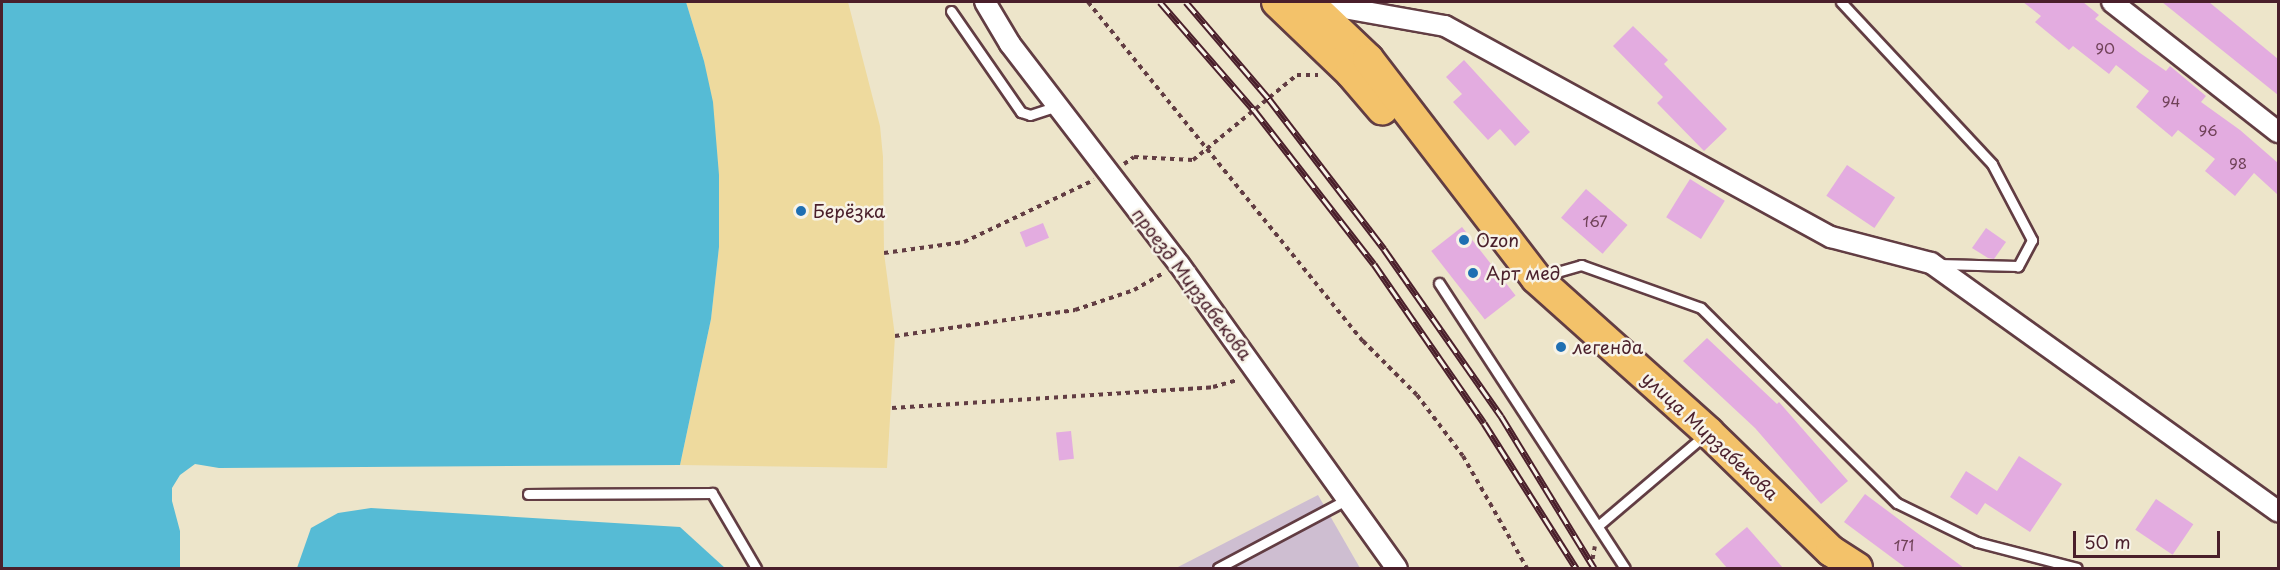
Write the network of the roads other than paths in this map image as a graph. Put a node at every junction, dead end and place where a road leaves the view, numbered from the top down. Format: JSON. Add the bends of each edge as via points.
{"nodes":[{"id":1,"x":986,"y":2,"type":"edge"},
{"id":2,"x":1841,"y":2,"type":"edge"},
{"id":3,"x":2112,"y":2,"type":"edge"},
{"id":4,"x":1296,"y":5,"type":"edge"},
{"id":5,"x":951,"y":11,"type":"dead end"},
{"id":6,"x":1058,"y":106,"type":"junction"},
{"id":7,"x":2278,"y":132,"type":"edge"},
{"id":8,"x":1931,"y":263,"type":"junction"},
{"id":9,"x":1533,"y":278,"type":"junction"},
{"id":10,"x":1439,"y":283,"type":"dead end"},
{"id":11,"x":1701,"y":439,"type":"junction"},
{"id":12,"x":528,"y":494,"type":"dead end"},
{"id":13,"x":1348,"y":499,"type":"junction"},
{"id":14,"x":2278,"y":511,"type":"edge"},
{"id":15,"x":1599,"y":525,"type":"junction"},
{"id":16,"x":756,"y":568,"type":"edge"},
{"id":17,"x":1218,"y":568,"type":"edge"},
{"id":18,"x":1397,"y":568,"type":"edge"},
{"id":19,"x":1625,"y":568,"type":"edge"},
{"id":20,"x":1820,"y":568,"type":"edge"},
{"id":21,"x":1857,"y":568,"type":"edge"},
{"id":22,"x":2077,"y":568,"type":"edge"}],
"edges":[{"from":1,"to":6,"type":"street","name":"проезд Мирзабекова","via":[[1010,45]]},
{"from":2,"to":8,"type":"lane","via":[[1992,164],[2032,240],[2018,266]]},
{"from":3,"to":7,"type":"street"},
{"from":4,"to":8,"type":"street","via":[[1445,26],[1831,237]]},
{"from":4,"to":9,"type":"main road","name":"улица Мирзабекова","via":[[1368,59]]},
{"from":5,"to":6,"type":"lane","via":[[1020,112],[1030,115]]},
{"from":6,"to":13,"type":"street","name":"проезд Мирзабекова","via":[[1179,264]]},
{"from":8,"to":14,"type":"street"},
{"from":9,"to":11,"type":"main road","name":"улица Мирзабекова"},
{"from":9,"to":22,"type":"lane","via":[[1581,266],[1701,308],[1897,503],[1977,542]]},
{"from":10,"to":15,"type":"lane"},
{"from":11,"to":15,"type":"lane"},
{"from":11,"to":20,"type":"main road","name":"улица Мирзабекова"},
{"from":11,"to":21,"type":"main road","name":"улица Мирзабекова","via":[[1831,551]]},
{"from":12,"to":16,"type":"lane","via":[[711,493]]},
{"from":13,"to":17,"type":"lane"},
{"from":13,"to":18,"type":"street","name":"проезд Мирзабекова"},
{"from":15,"to":19,"type":"lane"}]}
